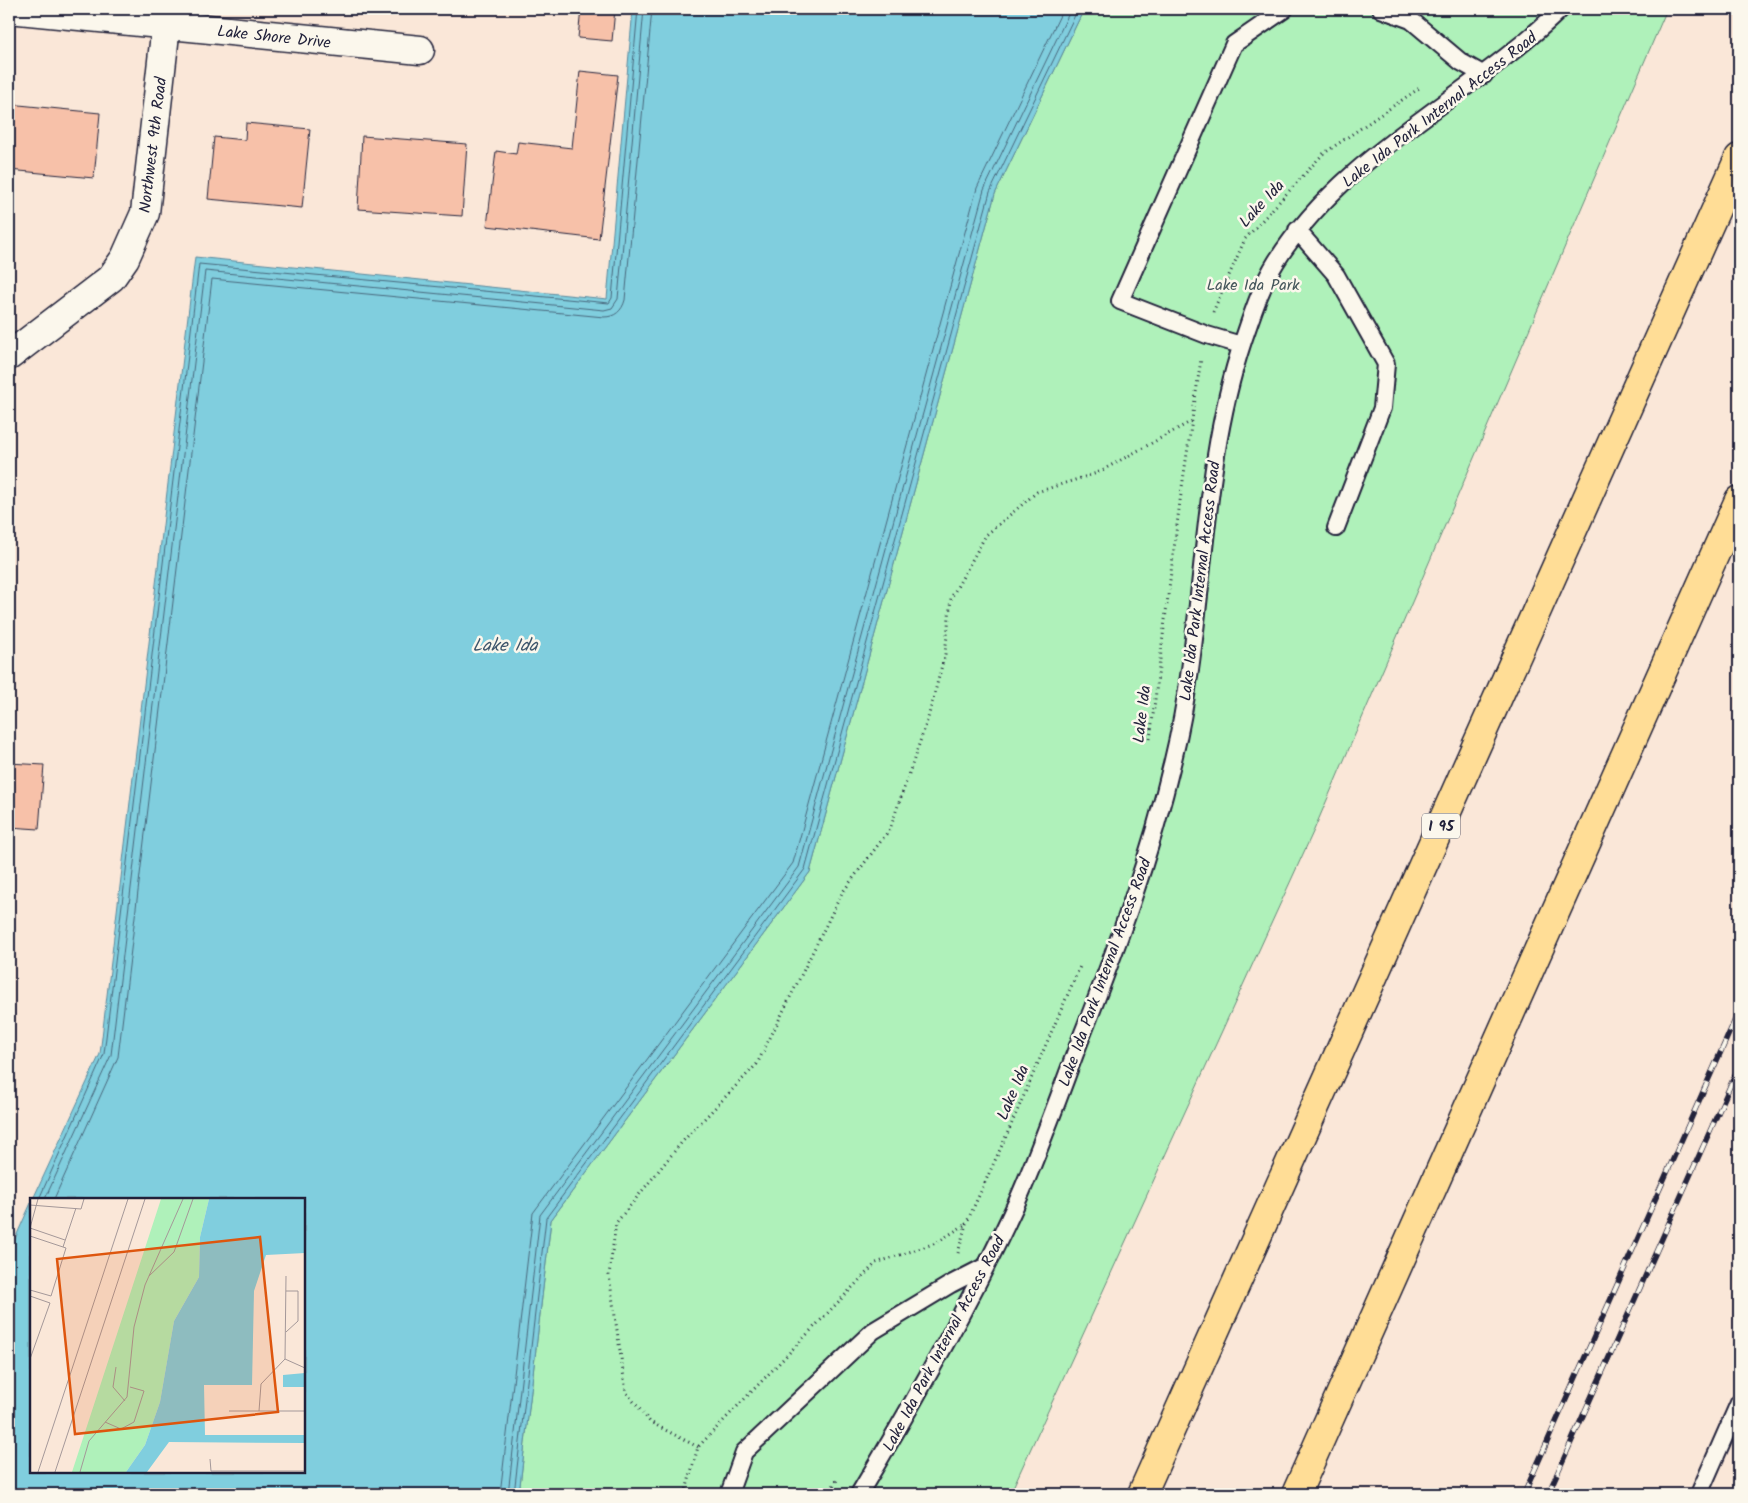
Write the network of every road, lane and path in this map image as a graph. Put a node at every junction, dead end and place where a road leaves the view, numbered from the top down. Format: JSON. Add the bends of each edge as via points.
{"nodes":[{"id":1,"x":1285,"y":9,"type":"edge"},
{"id":2,"x":1382,"y":9,"type":"edge"},
{"id":3,"x":1561,"y":9,"type":"edge"},
{"id":4,"x":9,"y":10,"type":"edge"},
{"id":5,"x":166,"y":25,"type":"junction"},
{"id":6,"x":420,"y":50,"type":"dead end"},
{"id":7,"x":1461,"y":62,"type":"junction"},
{"id":8,"x":1484,"y":75,"type":"junction"},
{"id":9,"x":1739,"y":158,"type":"edge"},
{"id":10,"x":1298,"y":230,"type":"junction"},
{"id":11,"x":1207,"y":335,"type":"junction"},
{"id":12,"x":1242,"y":345,"type":"junction"},
{"id":13,"x":9,"y":356,"type":"edge"},
{"id":14,"x":1192,"y":421,"type":"junction"},
{"id":15,"x":1739,"y":500,"type":"edge"},
{"id":16,"x":1336,"y":528,"type":"dead end"},
{"id":17,"x":1149,"y":745,"type":"dead end"},
{"id":18,"x":1081,"y":963,"type":"dead end"},
{"id":19,"x":966,"y":1224,"type":"junction"},
{"id":20,"x":986,"y":1266,"type":"junction"},
{"id":21,"x":951,"y":1284,"type":"junction"},
{"id":22,"x":1739,"y":1403,"type":"edge"},
{"id":23,"x":698,"y":1447,"type":"junction"},
{"id":24,"x":838,"y":1478,"type":"dead end"},
{"id":25,"x":685,"y":1494,"type":"edge"},
{"id":26,"x":729,"y":1494,"type":"edge"},
{"id":27,"x":828,"y":1494,"type":"edge"},
{"id":28,"x":860,"y":1494,"type":"edge"},
{"id":29,"x":1142,"y":1494,"type":"edge"},
{"id":30,"x":1296,"y":1494,"type":"edge"},
{"id":31,"x":1699,"y":1494,"type":"edge"}],
"edges":[{"from":1,"to":11,"type":"lane","via":[[1234,44],[1120,301]]},
{"from":2,"to":7,"type":"lane","via":[[1411,20]]},
{"from":3,"to":8,"type":"lane","name":"Lake Ida Park Internal Access Road"},
{"from":4,"to":5,"type":"street","name":"Lake Shore Drive"},
{"from":5,"to":6,"type":"street","name":"Lake Shore Drive"},
{"from":5,"to":13,"type":"street","name":"Northwest 9th Road","via":[[145,212],[136,236],[111,278]]},
{"from":7,"to":8,"type":"lane"},
{"from":7,"to":11,"type":"path","name":"Lake Ida","via":[[1331,149],[1310,168],[1245,239],[1214,307]]},
{"from":8,"to":10,"type":"lane","name":"Lake Ida Park Internal Access Road","via":[[1413,125],[1328,197]]},
{"from":9,"to":29,"type":"highway","number":"I 95"},
{"from":10,"to":12,"type":"lane","name":"Lake Ida Park Internal Access Road","via":[[1273,267],[1250,318]]},
{"from":10,"to":16,"type":"lane","via":[[1336,275],[1386,364],[1382,408]]},
{"from":11,"to":12,"type":"lane"},
{"from":11,"to":14,"type":"path","name":"Lake Ida"},
{"from":12,"to":20,"type":"lane","name":"Lake Ida Park Internal Access Road","via":[[1217,445],[1193,656],[1174,757],[1148,857],[1123,931],[1030,1170]]},
{"from":14,"to":17,"type":"path","name":"Lake Ida"},
{"from":14,"to":23,"type":"path","via":[[1097,473],[1037,492],[986,535],[951,598],[945,654],[928,718],[890,829],[842,893],[757,1064],[682,1142],[616,1223],[609,1275],[626,1392],[650,1422]]},
{"from":15,"to":30,"type":"highway"},
{"from":18,"to":19,"type":"path","name":"Lake Ida"},
{"from":19,"to":21,"type":"path","name":"Lake Ida"},
{"from":19,"to":23,"type":"path","via":[[936,1243],[876,1263]]},
{"from":20,"to":21,"type":"lane"},
{"from":20,"to":28,"type":"lane","name":"Lake Ida Park Internal Access Road","via":[[912,1407]]},
{"from":21,"to":26,"type":"lane","via":[[873,1331],[744,1452]]},
{"from":22,"to":31,"type":"lane"},
{"from":23,"to":25,"type":"path"},
{"from":24,"to":27,"type":"path"}]}
